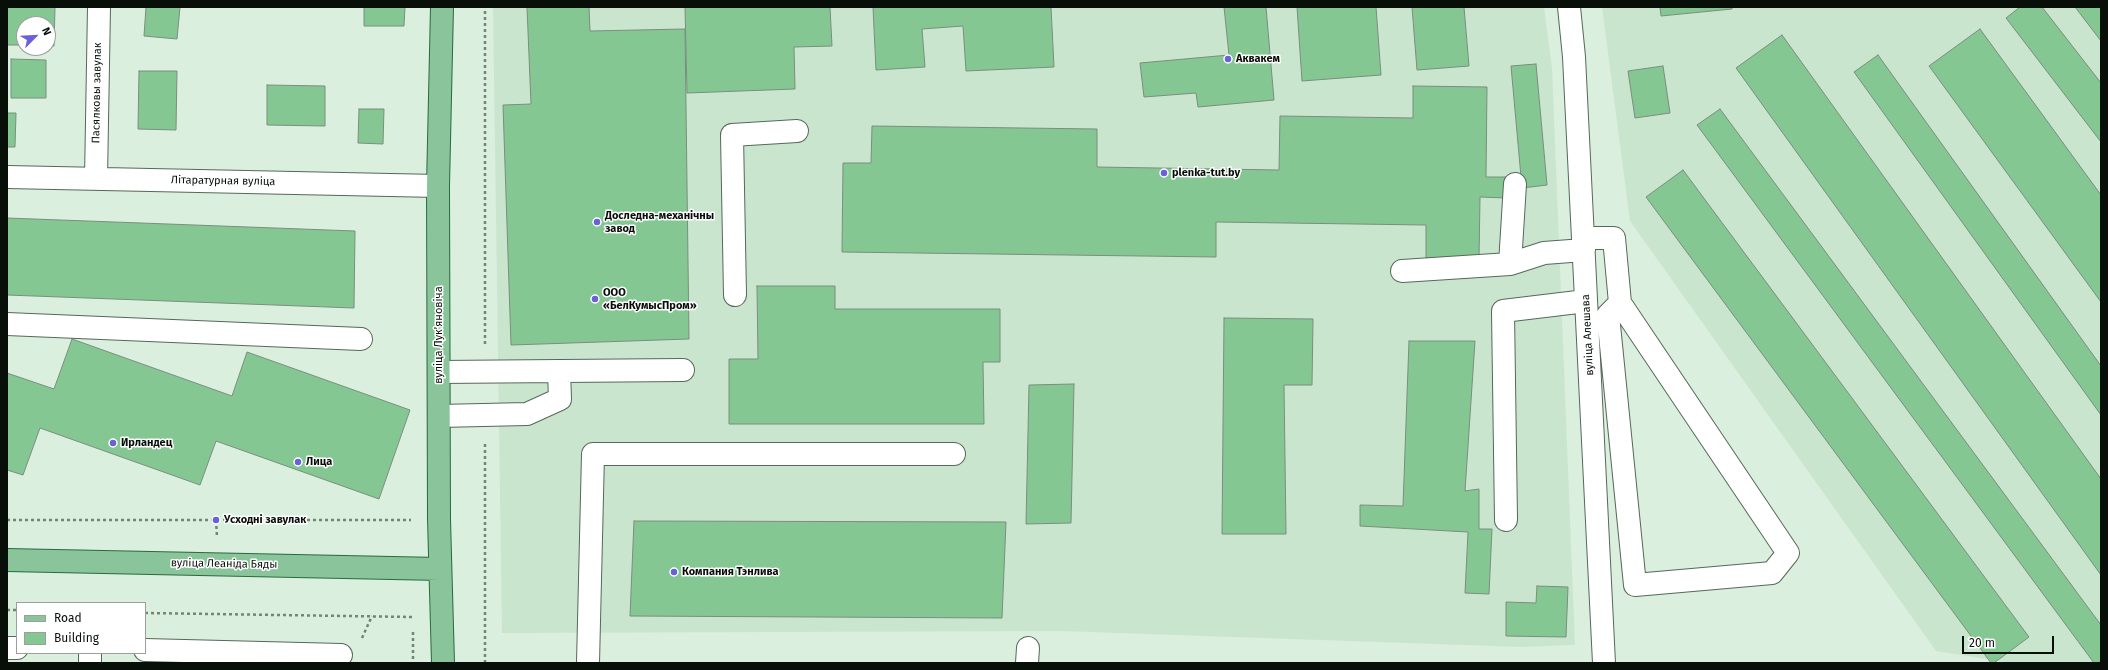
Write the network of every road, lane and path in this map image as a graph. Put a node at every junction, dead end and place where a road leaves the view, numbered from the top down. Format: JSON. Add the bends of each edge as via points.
{"nodes":[{"id":1,"x":99,"y":7,"type":"edge"},
{"id":2,"x":442,"y":7,"type":"edge"},
{"id":3,"x":486,"y":7,"type":"edge"},
{"id":4,"x":1569,"y":7,"type":"edge"},
{"id":5,"x":797,"y":131,"type":"dead end"},
{"id":6,"x":7,"y":177,"type":"edge"},
{"id":7,"x":96,"y":179,"type":"junction"},
{"id":8,"x":1515,"y":184,"type":"dead end"},
{"id":9,"x":438,"y":186,"type":"junction"},
{"id":10,"x":1584,"y":244,"type":"junction"},
{"id":11,"x":1510,"y":264,"type":"junction"},
{"id":12,"x":1402,"y":271,"type":"dead end"},
{"id":13,"x":735,"y":295,"type":"dead end"},
{"id":14,"x":1586,"y":301,"type":"junction"},
{"id":15,"x":1620,"y":303,"type":"junction"},
{"id":16,"x":7,"y":324,"type":"edge"},
{"id":17,"x":361,"y":339,"type":"dead end"},
{"id":18,"x":683,"y":370,"type":"dead end"},
{"id":19,"x":485,"y":371,"type":"junction"},
{"id":20,"x":559,"y":371,"type":"junction"},
{"id":21,"x":439,"y":372,"type":"junction"},
{"id":22,"x":485,"y":415,"type":"junction"},
{"id":23,"x":439,"y":416,"type":"junction"},
{"id":24,"x":954,"y":454,"type":"dead end"},
{"id":25,"x":7,"y":520,"type":"edge"},
{"id":26,"x":414,"y":520,"type":"dead end"},
{"id":27,"x":1506,"y":520,"type":"dead end"},
{"id":28,"x":7,"y":560,"type":"edge"},
{"id":29,"x":440,"y":569,"type":"junction"},
{"id":30,"x":146,"y":612,"type":"edge"},
{"id":31,"x":413,"y":624,"type":"dead end"},
{"id":32,"x":413,"y":630,"type":"dead end"},
{"id":33,"x":146,"y":650,"type":"edge"},
{"id":34,"x":341,"y":655,"type":"dead end"},
{"id":35,"x":413,"y":663,"type":"edge"},
{"id":36,"x":443,"y":663,"type":"edge"},
{"id":37,"x":485,"y":663,"type":"edge"},
{"id":38,"x":588,"y":663,"type":"edge"},
{"id":39,"x":1604,"y":663,"type":"edge"}],
"edges":[{"from":1,"to":7,"type":"street","name":"Пасялковы завулак"},
{"from":2,"to":9,"type":"main road","name":"вуліца Лукʼяновіча"},
{"from":3,"to":19,"type":"path"},
{"from":4,"to":10,"type":"street","name":"вуліца Алешава"},
{"from":5,"to":13,"type":"street","via":[[732,135]]},
{"from":6,"to":7,"type":"street","name":"Літаратурная вуліца"},
{"from":7,"to":9,"type":"street","name":"Літаратурная вуліца"},
{"from":8,"to":11,"type":"street"},
{"from":9,"to":21,"type":"main road","name":"вуліца Лукʼяновіча"},
{"from":10,"to":11,"type":"street"},
{"from":10,"to":14,"type":"street","name":"вуліца Алешава"},
{"from":10,"to":15,"type":"street","via":[[1614,238]]},
{"from":11,"to":12,"type":"street"},
{"from":14,"to":27,"type":"street","via":[[1503,311]]},
{"from":14,"to":39,"type":"street","name":"вуліца Алешава"},
{"from":15,"to":15,"type":"street","via":[[1788,553],[1772,573],[1635,585],[1608,315]]},
{"from":16,"to":17,"type":"street"},
{"from":18,"to":20,"type":"street"},
{"from":19,"to":20,"type":"street"},
{"from":19,"to":21,"type":"street"},
{"from":20,"to":22,"type":"street","via":[[560,398],[527,414]]},
{"from":21,"to":23,"type":"main road","name":"вуліца Лукʼяновіча"},
{"from":22,"to":23,"type":"street"},
{"from":22,"to":37,"type":"path"},
{"from":23,"to":29,"type":"main road","name":"вуліца Лукʼяновіча"},
{"from":24,"to":38,"type":"street","via":[[593,454]]},
{"from":25,"to":26,"type":"path"},
{"from":28,"to":29,"type":"main road","name":"вуліца Леаніда Бяды"},
{"from":29,"to":36,"type":"main road","name":"вуліца Лукʼяновіча"},
{"from":30,"to":31,"type":"path","via":[[413,617]]},
{"from":32,"to":35,"type":"path"},
{"from":33,"to":34,"type":"street"}]}
